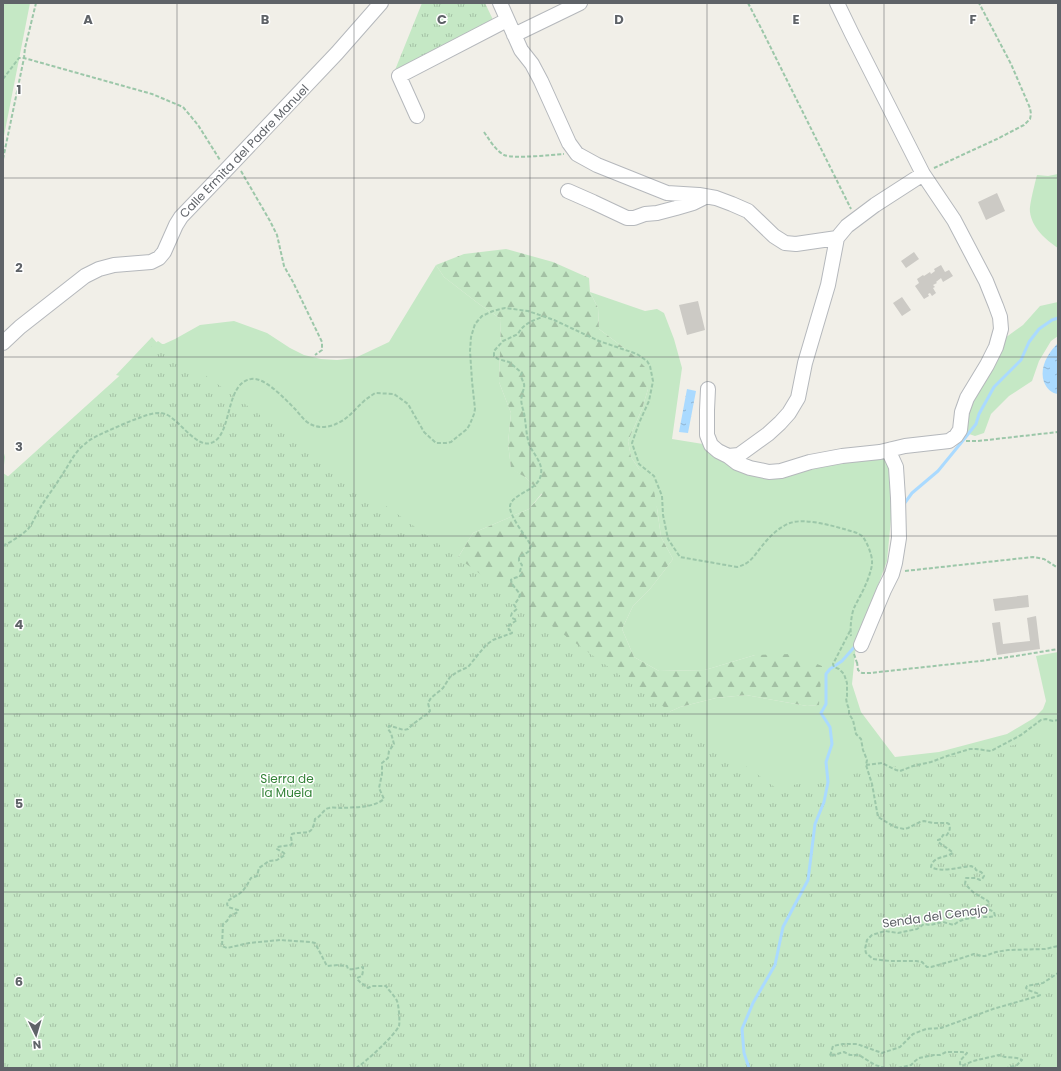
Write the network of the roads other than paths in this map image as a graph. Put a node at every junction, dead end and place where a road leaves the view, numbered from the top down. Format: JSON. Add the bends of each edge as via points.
{"nodes":[{"id":1,"x":381,"y":3,"type":"edge"},
{"id":2,"x":500,"y":3,"type":"edge"},
{"id":3,"x":580,"y":3,"type":"edge"},
{"id":4,"x":837,"y":3,"type":"edge"},
{"id":5,"x":507,"y":20,"type":"junction"},
{"id":6,"x":514,"y":35,"type":"junction"},
{"id":7,"x":417,"y":116,"type":"dead end"},
{"id":8,"x":923,"y":174,"type":"junction"},
{"id":9,"x":568,"y":191,"type":"dead end"},
{"id":10,"x":706,"y":196,"type":"junction"},
{"id":11,"x":837,"y":238,"type":"junction"},
{"id":12,"x":3,"y":343,"type":"edge"},
{"id":13,"x":708,"y":390,"type":"dead end"},
{"id":14,"x":892,"y":449,"type":"junction"},
{"id":15,"x":728,"y":456,"type":"junction"},
{"id":16,"x":861,"y":645,"type":"road end"}],
"edges":[{"from":1,"to":12,"type":"street","name":"Calle Ermita del Padre Manuel","via":[[181,217],[159,258],[151,262],[114,265],[84,276]]},
{"from":2,"to":5,"type":"street"},
{"from":3,"to":6,"type":"street"},
{"from":4,"to":8,"type":"street"},
{"from":5,"to":6,"type":"street"},
{"from":5,"to":7,"type":"street","via":[[399,76]]},
{"from":6,"to":10,"type":"street","via":[[532,64],[569,143],[577,154],[667,193]]},
{"from":8,"to":11,"type":"street","via":[[847,226]]},
{"from":8,"to":14,"type":"street","via":[[954,220],[986,281],[1000,317],[1001,329],[996,347],[967,398],[960,430],[956,436],[949,441]]},
{"from":9,"to":10,"type":"street","via":[[627,218],[676,208]]},
{"from":10,"to":11,"type":"street","via":[[748,212],[785,243],[796,244]]},
{"from":11,"to":15,"type":"street","via":[[828,285],[805,363],[798,398],[789,413],[768,434],[739,455]]},
{"from":13,"to":15,"type":"street","via":[[707,435],[711,445]]},
{"from":14,"to":15,"type":"street","via":[[842,456],[769,472],[737,463]]},
{"from":14,"to":16,"type":"street","via":[[890,454],[896,467],[899,538],[892,574]]}]}
